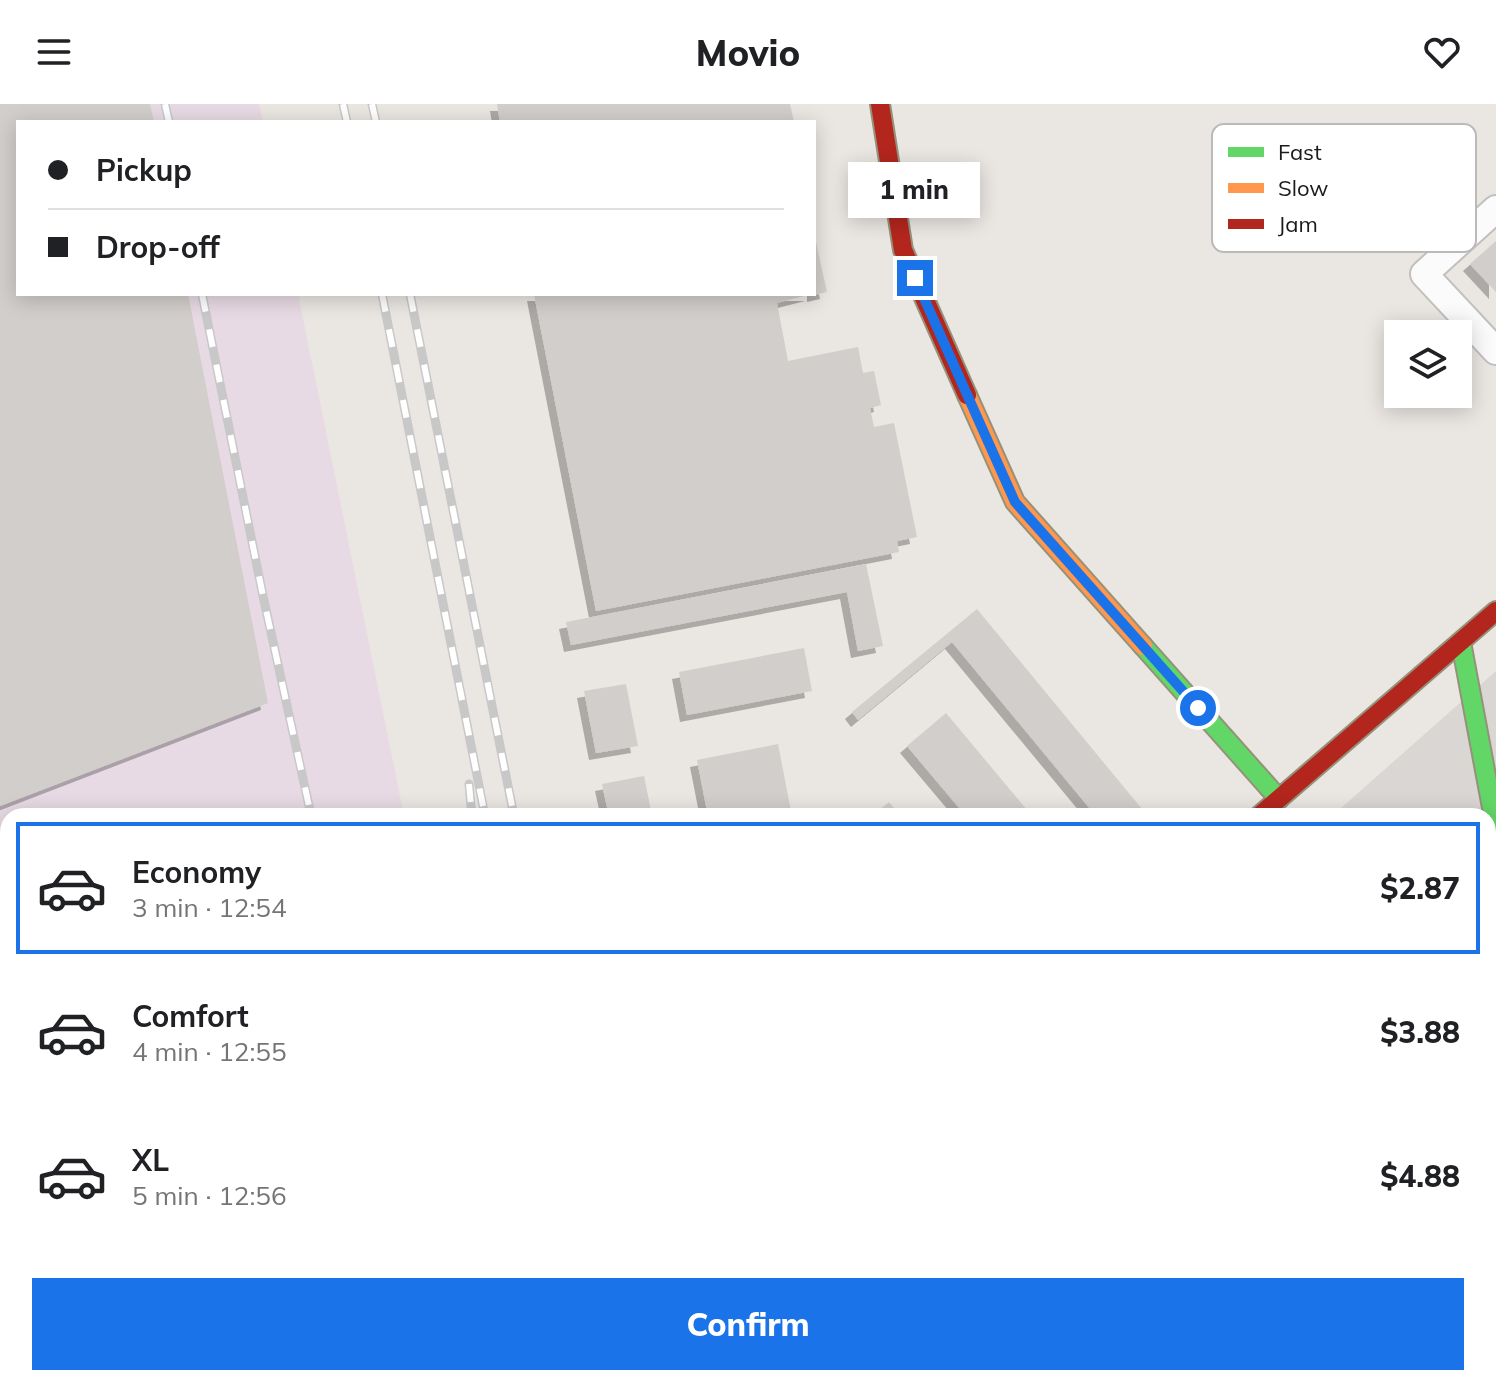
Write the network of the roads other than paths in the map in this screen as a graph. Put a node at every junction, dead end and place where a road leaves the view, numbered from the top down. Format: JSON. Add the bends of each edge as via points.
{"nodes":[{"id":1,"x":880,"y":104,"type":"edge"},
{"id":2,"x":1496,"y":209,"type":"edge"},
{"id":3,"x":1476,"y":227,"type":"edge"},
{"id":4,"x":1448,"y":252,"type":"edge"},
{"id":5,"x":1496,"y":351,"type":"edge"},
{"id":6,"x":1496,"y":611,"type":"edge"},
{"id":7,"x":1461,"y":642,"type":"junction"},
{"id":8,"x":1279,"y":799,"type":"junction"},
{"id":9,"x":1268,"y":808,"type":"edge"},
{"id":10,"x":1492,"y":808,"type":"edge"}],
"edges":[{"from":1,"to":8,"type":"street","via":[[903,250],[1015,502]]},
{"from":2,"to":3,"type":"lane"},
{"from":4,"to":5,"type":"lane","via":[[1424,274]]},
{"from":6,"to":7,"type":"street"},
{"from":7,"to":8,"type":"street"},
{"from":7,"to":10,"type":"street"},
{"from":8,"to":9,"type":"street"}]}
